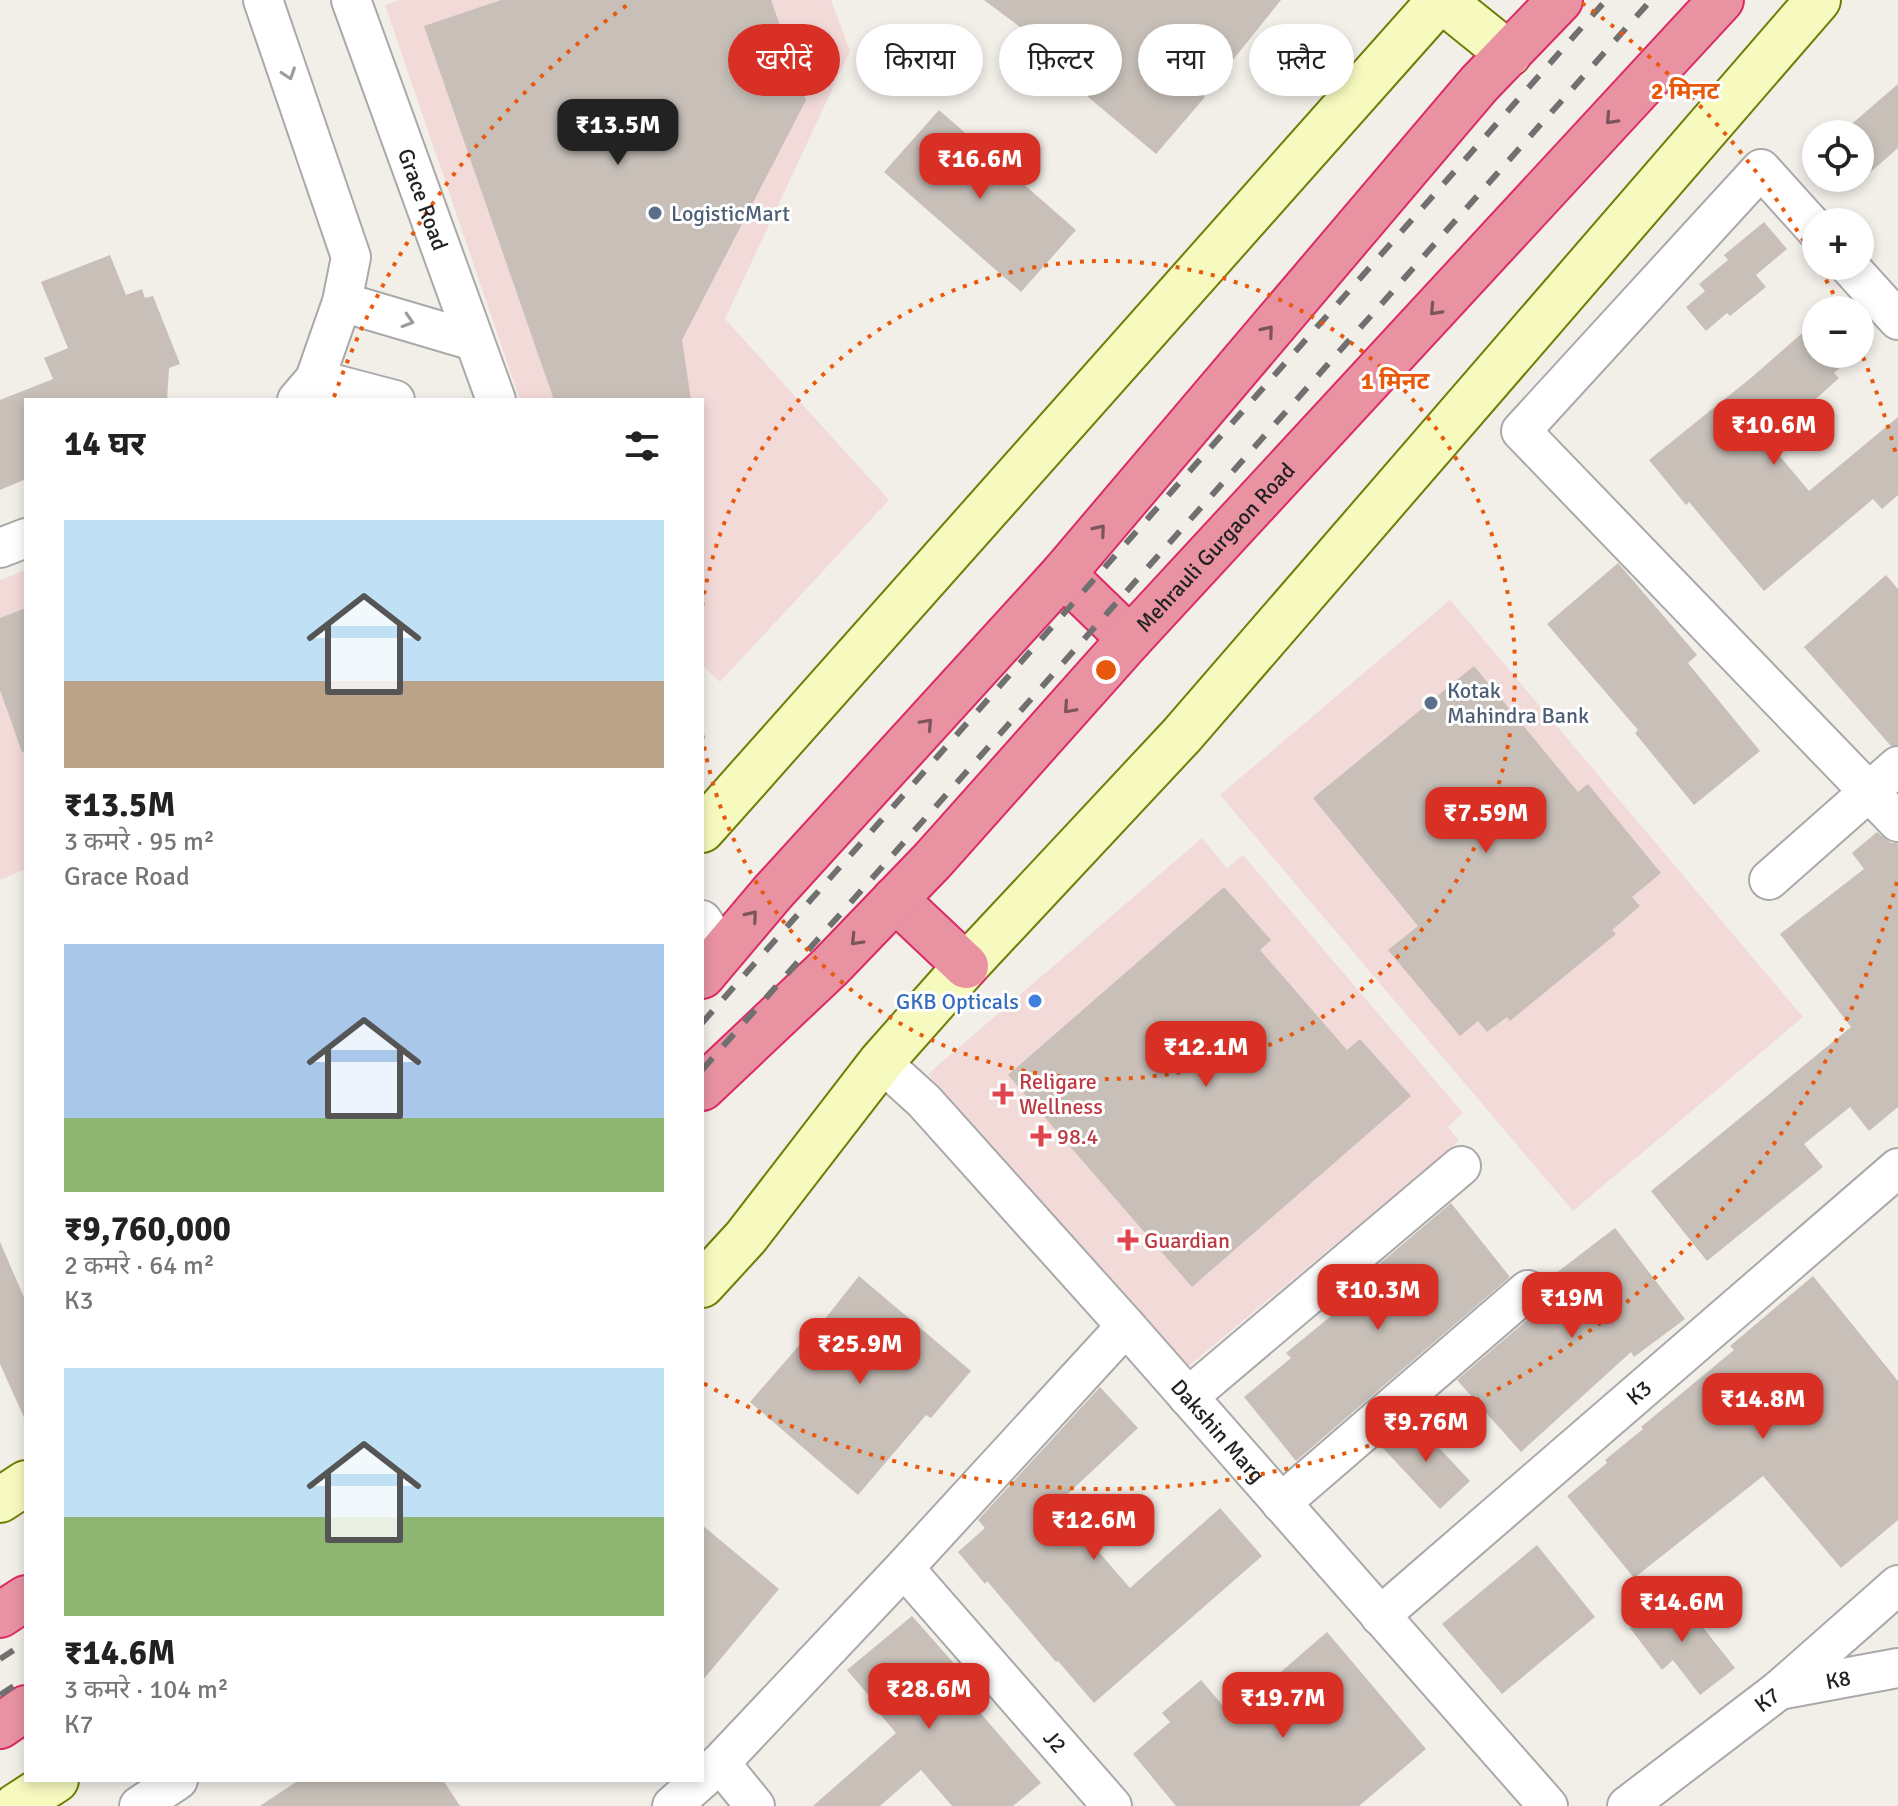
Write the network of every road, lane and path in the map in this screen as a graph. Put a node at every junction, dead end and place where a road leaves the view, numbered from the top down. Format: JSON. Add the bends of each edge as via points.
{"nodes":[{"id":1,"x":263,"y":0,"type":"edge"},
{"id":2,"x":351,"y":0,"type":"edge"},
{"id":3,"x":1441,"y":0,"type":"edge"},
{"id":4,"x":1560,"y":0,"type":"edge"},
{"id":5,"x":1721,"y":0,"type":"edge"},
{"id":6,"x":1818,"y":0,"type":"edge"},
{"id":7,"x":1509,"y":54,"type":"junction"},
{"id":8,"x":1802,"y":214,"type":"edge"},
{"id":9,"x":1862,"y":280,"type":"edge"},
{"id":10,"x":342,"y":302,"type":"junction"},
{"id":11,"x":1898,"y":320,"type":"edge"},
{"id":12,"x":474,"y":341,"type":"junction"},
{"id":13,"x":306,"y":390,"type":"edge"},
{"id":14,"x":377,"y":398,"type":"edge"},
{"id":15,"x":495,"y":398,"type":"edge"},
{"id":16,"x":24,"y":539,"type":"edge"},
{"id":17,"x":0,"y":548,"type":"edge"},
{"id":18,"x":1063,"y":574,"type":"junction"},
{"id":19,"x":1130,"y":639,"type":"junction"},
{"id":20,"x":1898,"y":766,"type":"edge"},
{"id":21,"x":1869,"y":792,"type":"junction"},
{"id":22,"x":1898,"y":822,"type":"edge"},
{"id":23,"x":704,"y":828,"type":"edge"},
{"id":24,"x":1769,"y":880,"type":"dead end"},
{"id":25,"x":895,"y":899,"type":"junction"},
{"id":26,"x":709,"y":949,"type":"edge"},
{"id":27,"x":966,"y":966,"type":"junction"},
{"id":28,"x":881,"y":1062,"type":"junction"},
{"id":29,"x":704,"y":1086,"type":"edge"},
{"id":30,"x":1461,"y":1166,"type":"dead end"},
{"id":31,"x":1898,"y":1168,"type":"edge"},
{"id":32,"x":704,"y":1283,"type":"edge"},
{"id":33,"x":1528,"y":1290,"type":"dead end"},
{"id":34,"x":1126,"y":1326,"type":"junction"},
{"id":35,"x":1188,"y":1397,"type":"junction"},
{"id":36,"x":24,"y":1484,"type":"edge"},
{"id":37,"x":0,"y":1500,"type":"edge"},
{"id":38,"x":1281,"y":1503,"type":"junction"},
{"id":39,"x":904,"y":1568,"type":"junction"},
{"id":40,"x":1898,"y":1585,"type":"edge"},
{"id":41,"x":24,"y":1599,"type":"edge"},
{"id":42,"x":0,"y":1615,"type":"edge"},
{"id":43,"x":1380,"y":1616,"type":"junction"},
{"id":44,"x":1898,"y":1668,"type":"edge"},
{"id":45,"x":1779,"y":1690,"type":"junction"},
{"id":46,"x":24,"y":1709,"type":"edge"},
{"id":47,"x":0,"y":1726,"type":"edge"},
{"id":48,"x":708,"y":1774,"type":"edge"},
{"id":49,"x":53,"y":1782,"type":"edge"},
{"id":50,"x":175,"y":1782,"type":"edge"},
{"id":51,"x":699,"y":1782,"type":"edge"},
{"id":52,"x":16,"y":1806,"type":"edge"},
{"id":53,"x":139,"y":1806,"type":"edge"},
{"id":54,"x":672,"y":1806,"type":"edge"},
{"id":55,"x":755,"y":1806,"type":"edge"},
{"id":56,"x":1112,"y":1806,"type":"edge"},
{"id":57,"x":1548,"y":1806,"type":"edge"},
{"id":58,"x":1627,"y":1806,"type":"edge"}],
"edges":[{"from":1,"to":10,"type":"street","one_way":true,"via":[[351,257]]},
{"from":2,"to":12,"type":"street","name":"Grace Road"},
{"from":3,"to":7,"type":"street"},
{"from":3,"to":23,"type":"street"},
{"from":4,"to":7,"type":"highway"},
{"from":5,"to":19,"type":"highway","name":"Mehrauli Gurgaon Road","one_way":true},
{"from":6,"to":27,"type":"street","via":[[1182,735]]},
{"from":18,"to":7,"type":"highway","one_way":true},
{"from":8,"to":21,"type":"street","via":[[1761,169],[1521,431]]},
{"from":9,"to":11,"type":"street"},
{"from":10,"to":12,"type":"street","one_way":true},
{"from":10,"to":13,"type":"street"},
{"from":12,"to":15,"type":"street","name":"Grace Road"},
{"from":13,"to":14,"type":"street"},
{"from":16,"to":17,"type":"street"},
{"from":18,"to":19,"type":"highway"},
{"from":26,"to":18,"type":"highway","one_way":true,"via":[[773,892]]},
{"from":19,"to":25,"type":"highway","name":"Mehrauli Gurgaon Road","one_way":true},
{"from":20,"to":21,"type":"street"},
{"from":21,"to":22,"type":"street"},
{"from":21,"to":24,"type":"street"},
{"from":25,"to":27,"type":"highway"},
{"from":25,"to":29,"type":"highway","name":"Mehrauli Gurgaon Road","one_way":true},
{"from":27,"to":28,"type":"street"},
{"from":28,"to":32,"type":"street","via":[[746,1237]]},
{"from":28,"to":34,"type":"street","name":"Dakshin Marg","via":[[924,1101]]},
{"from":30,"to":35,"type":"street"},
{"from":31,"to":43,"type":"street","name":"K3"},
{"from":33,"to":38,"type":"street"},
{"from":34,"to":35,"type":"street","name":"Dakshin Marg"},
{"from":34,"to":39,"type":"street"},
{"from":35,"to":38,"type":"street","name":"Dakshin Marg"},
{"from":36,"to":37,"type":"street"},
{"from":38,"to":43,"type":"street","name":"Dakshin Marg"},
{"from":39,"to":48,"type":"street"},
{"from":39,"to":56,"type":"street","name":"J2"},
{"from":40,"to":45,"type":"street","name":"K7"},
{"from":41,"to":42,"type":"highway"},
{"from":43,"to":57,"type":"street","name":"Dakshin Marg"},
{"from":44,"to":45,"type":"street","name":"K8"},
{"from":45,"to":58,"type":"street","name":"K7"},
{"from":46,"to":47,"type":"highway"},
{"from":48,"to":55,"type":"street"},
{"from":49,"to":52,"type":"street"},
{"from":50,"to":53,"type":"street"},
{"from":51,"to":54,"type":"street"}]}
